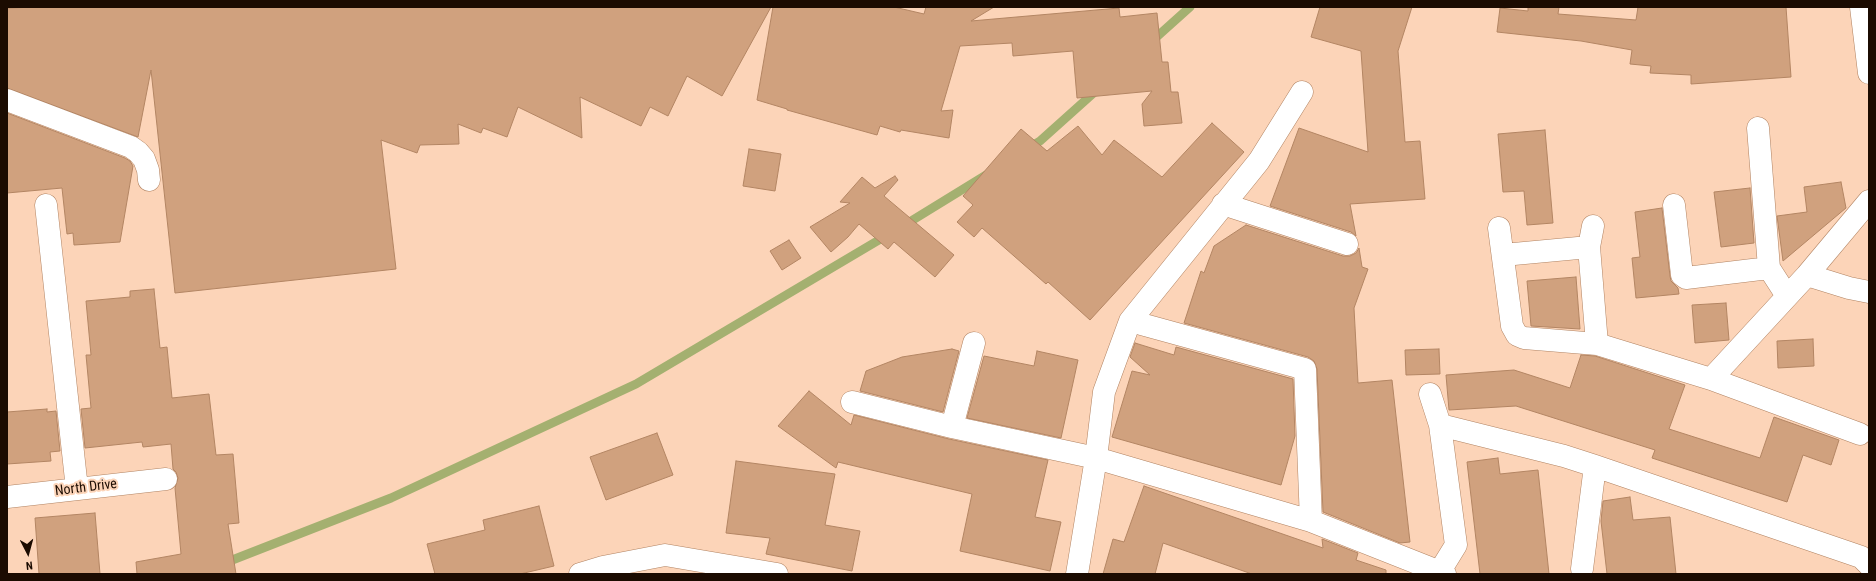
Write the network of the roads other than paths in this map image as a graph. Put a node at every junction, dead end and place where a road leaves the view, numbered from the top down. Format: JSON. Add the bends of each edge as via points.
{"nodes":[{"id":1,"x":1861,"y":7,"type":"edge"},
{"id":2,"x":1869,"y":73,"type":"edge"},
{"id":3,"x":1302,"y":92,"type":"dead end"},
{"id":4,"x":7,"y":100,"type":"edge"},
{"id":5,"x":1758,"y":128,"type":"dead end"},
{"id":6,"x":149,"y":180,"type":"dead end"},
{"id":7,"x":1869,"y":201,"type":"edge"},
{"id":8,"x":1223,"y":204,"type":"junction"},
{"id":9,"x":46,"y":205,"type":"dead end"},
{"id":10,"x":1674,"y":206,"type":"dead end"},
{"id":11,"x":1499,"y":228,"type":"dead end"},
{"id":12,"x":1346,"y":244,"type":"dead end"},
{"id":13,"x":1503,"y":255,"type":"junction"},
{"id":14,"x":1769,"y":268,"type":"junction"},
{"id":15,"x":1807,"y":275,"type":"junction"},
{"id":16,"x":1869,"y":292,"type":"edge"},
{"id":17,"x":1787,"y":296,"type":"junction"},
{"id":18,"x":1130,"y":321,"type":"junction"},
{"id":19,"x":974,"y":343,"type":"dead end"},
{"id":20,"x":1597,"y":344,"type":"junction"},
{"id":21,"x":1711,"y":379,"type":"junction"},
{"id":22,"x":1430,"y":394,"type":"dead end"},
{"id":23,"x":852,"y":402,"type":"dead end"},
{"id":24,"x":1440,"y":425,"type":"junction"},
{"id":25,"x":952,"y":427,"type":"junction"},
{"id":26,"x":1860,"y":434,"type":"dead end"},
{"id":27,"x":1096,"y":458,"type":"junction"},
{"id":28,"x":1595,"y":466,"type":"junction"},
{"id":29,"x":166,"y":479,"type":"dead end"},
{"id":30,"x":77,"y":489,"type":"junction"},
{"id":31,"x":7,"y":497,"type":"edge"},
{"id":32,"x":1311,"y":521,"type":"junction"},
{"id":33,"x":1869,"y":565,"type":"edge"},
{"id":34,"x":1582,"y":569,"type":"dead end"},
{"id":35,"x":1442,"y":573,"type":"edge"},
{"id":36,"x":580,"y":574,"type":"edge"},
{"id":37,"x":777,"y":574,"type":"edge"},
{"id":38,"x":1077,"y":574,"type":"edge"}],
"edges":[{"from":1,"to":2,"type":"street"},
{"from":3,"to":8,"type":"street","via":[[1259,162]]},
{"from":4,"to":6,"type":"street","via":[[131,147],[144,159]]},
{"from":5,"to":14,"type":"street"},
{"from":7,"to":15,"type":"street"},
{"from":8,"to":12,"type":"street"},
{"from":8,"to":18,"type":"street"},
{"from":9,"to":30,"type":"street"},
{"from":10,"to":14,"type":"street","via":[[1682,275],[1686,278]]},
{"from":11,"to":13,"type":"street"},
{"from":13,"to":20,"type":"street","via":[[1512,326],[1517,335],[1524,338]]},
{"from":13,"to":20,"type":"street","via":[[1591,236]]},
{"from":14,"to":17,"type":"street"},
{"from":15,"to":16,"type":"street"},
{"from":15,"to":17,"type":"street"},
{"from":17,"to":21,"type":"street"},
{"from":18,"to":27,"type":"street","via":[[1104,392]]},
{"from":18,"to":32,"type":"street","via":[[1305,370]]},
{"from":19,"to":25,"type":"street"},
{"from":20,"to":21,"type":"street"},
{"from":21,"to":26,"type":"street"},
{"from":22,"to":24,"type":"street"},
{"from":23,"to":25,"type":"street"},
{"from":24,"to":28,"type":"street"},
{"from":24,"to":35,"type":"street","via":[[1456,545]]},
{"from":25,"to":27,"type":"street"},
{"from":27,"to":32,"type":"street"},
{"from":27,"to":38,"type":"street"},
{"from":28,"to":33,"type":"street","via":[[1861,557]]},
{"from":28,"to":34,"type":"street"},
{"from":29,"to":30,"type":"street","name":"North Drive"},
{"from":30,"to":31,"type":"street","name":"North Drive"},
{"from":32,"to":35,"type":"street"},
{"from":36,"to":37,"type":"street","via":[[665,555]]}]}
